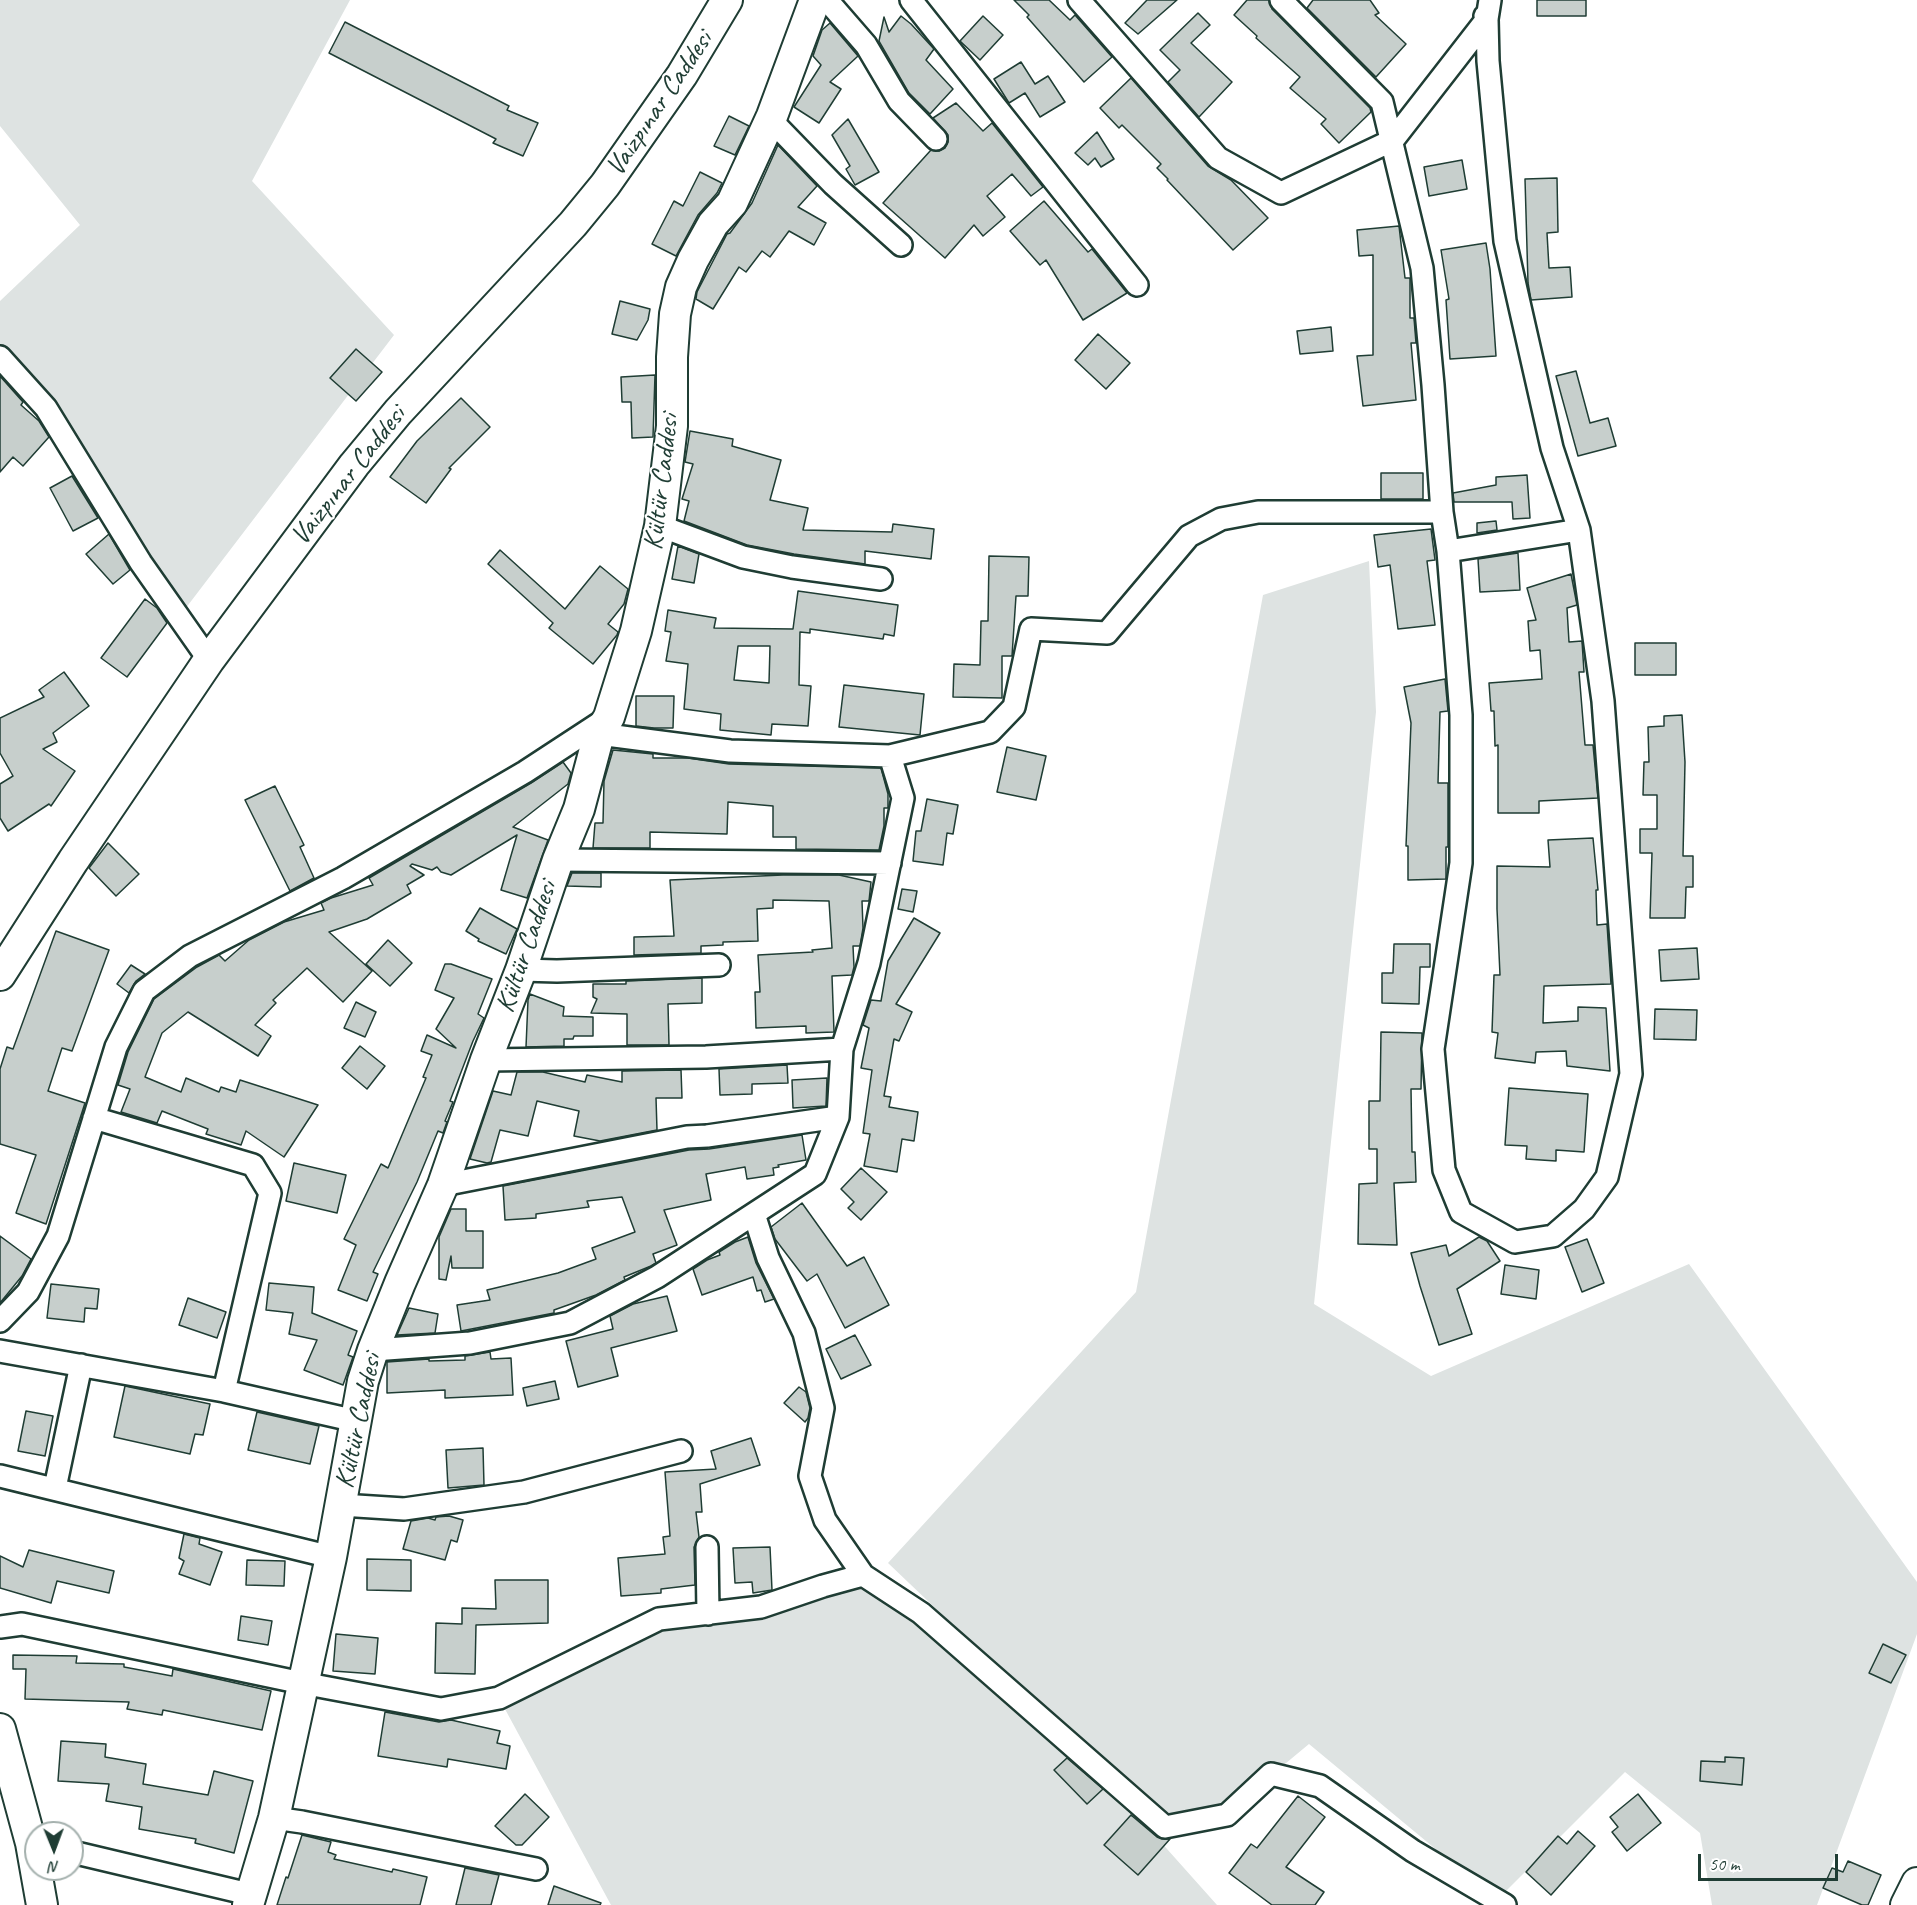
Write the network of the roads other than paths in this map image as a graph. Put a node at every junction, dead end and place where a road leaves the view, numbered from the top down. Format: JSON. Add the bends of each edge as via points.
{"nodes":[{"id":1,"x":727,"y":0,"type":"edge"},
{"id":2,"x":815,"y":0,"type":"edge"},
{"id":3,"x":827,"y":0,"type":"edge"},
{"id":4,"x":911,"y":0,"type":"edge"},
{"id":5,"x":1079,"y":0,"type":"edge"},
{"id":6,"x":1281,"y":0,"type":"edge"},
{"id":7,"x":1475,"y":0,"type":"edge"},
{"id":8,"x":1488,"y":9,"type":"edge"},
{"id":9,"x":770,"y":119,"type":"junction"},
{"id":10,"x":936,"y":139,"type":"dead end"},
{"id":11,"x":1393,"y":140,"type":"junction"},
{"id":12,"x":901,"y":245,"type":"dead end"},
{"id":13,"x":1137,"y":285,"type":"dead end"},
{"id":14,"x":0,"y":357,"type":"edge"},
{"id":15,"x":1442,"y":512,"type":"junction"},
{"id":16,"x":660,"y":526,"type":"junction"},
{"id":17,"x":1579,"y":530,"type":"junction"},
{"id":18,"x":1448,"y":551,"type":"junction"},
{"id":19,"x":881,"y":579,"type":"dead end"},
{"id":20,"x":209,"y":660,"type":"junction"},
{"id":21,"x":604,"y":725,"type":"junction"},
{"id":22,"x":890,"y":756,"type":"junction"},
{"id":23,"x":558,"y":860,"type":"junction"},
{"id":24,"x":890,"y":863,"type":"junction"},
{"id":25,"x":719,"y":965,"type":"dead end"},
{"id":26,"x":521,"y":970,"type":"junction"},
{"id":27,"x":0,"y":975,"type":"edge"},
{"id":28,"x":842,"y":1048,"type":"junction"},
{"id":29,"x":486,"y":1060,"type":"junction"},
{"id":30,"x":838,"y":1117,"type":"junction"},
{"id":31,"x":94,"y":1118,"type":"junction"},
{"id":32,"x":443,"y":1185,"type":"junction"},
{"id":33,"x":754,"y":1214,"type":"junction"},
{"id":34,"x":0,"y":1321,"type":"edge"},
{"id":35,"x":373,"y":1350,"type":"junction"},
{"id":36,"x":0,"y":1351,"type":"edge"},
{"id":37,"x":81,"y":1365,"type":"junction"},
{"id":38,"x":224,"y":1391,"type":"junction"},
{"id":39,"x":356,"y":1421,"type":"junction"},
{"id":40,"x":681,"y":1452,"type":"dead end"},
{"id":41,"x":0,"y":1476,"type":"edge"},
{"id":42,"x":55,"y":1488,"type":"junction"},
{"id":43,"x":341,"y":1505,"type":"junction"},
{"id":44,"x":707,"y":1547,"type":"dead end"},
{"id":45,"x":331,"y":1557,"type":"junction"},
{"id":46,"x":863,"y":1575,"type":"junction"},
{"id":47,"x":708,"y":1614,"type":"junction"},
{"id":48,"x":0,"y":1626,"type":"edge"},
{"id":49,"x":303,"y":1683,"type":"junction"},
{"id":50,"x":0,"y":1729,"type":"edge"},
{"id":51,"x":274,"y":1818,"type":"junction"},
{"id":52,"x":27,"y":1821,"type":"edge"},
{"id":53,"x":84,"y":1855,"type":"edge"},
{"id":54,"x":536,"y":1869,"type":"dead end"},
{"id":55,"x":39,"y":1881,"type":"edge"},
{"id":56,"x":1917,"y":1883,"type":"edge"},
{"id":57,"x":251,"y":1900,"type":"edge"},
{"id":58,"x":42,"y":1905,"type":"edge"},
{"id":59,"x":1505,"y":1905,"type":"edge"},
{"id":60,"x":1906,"y":1905,"type":"edge"}],
"edges":[{"from":1,"to":20,"type":"street","name":"Vaizpınar Caddesi","via":[[682,75],[606,185],[398,412]]},
{"from":2,"to":9,"type":"street","name":"Kültür Caddesi"},
{"from":3,"to":10,"type":"street","via":[[866,45],[899,101]]},
{"from":4,"to":13,"type":"street"},
{"from":5,"to":11,"type":"street","via":[[1218,158],[1281,193]]},
{"from":6,"to":11,"type":"street","via":[[1382,102]]},
{"from":7,"to":8,"type":"street"},
{"from":8,"to":11,"type":"street"},
{"from":8,"to":17,"type":"street","via":[[1488,61],[1505,241],[1552,448]]},
{"from":9,"to":12,"type":"street","via":[[833,184]]},
{"from":9,"to":16,"type":"street","name":"Kültür Caddesi","via":[[732,203],[713,224],[681,287],[675,314],[672,426]]},
{"from":11,"to":15,"type":"street","via":[[1422,268]]},
{"from":14,"to":20,"type":"street","via":[[46,408],[141,563]]},
{"from":15,"to":18,"type":"street"},
{"from":15,"to":22,"type":"street","via":[[1258,512],[1221,519],[1189,536],[1107,633],[1031,629],[1014,707],[990,732]]},
{"from":16,"to":19,"type":"street","via":[[743,557]]},
{"from":16,"to":21,"type":"street","name":"Kültür Caddesi","via":[[636,631]]},
{"from":17,"to":18,"type":"street"},
{"from":17,"to":18,"type":"street","via":[[1603,701],[1631,1074],[1607,1177],[1584,1209],[1553,1236],[1515,1242],[1461,1212],[1444,1170],[1433,1049],[1461,863],[1461,715]]},
{"from":20,"to":27,"type":"street","name":"Vaizpınar Caddesi"},
{"from":21,"to":22,"type":"street","via":[[730,750]]},
{"from":21,"to":23,"type":"street","name":"Kültür Caddesi","via":[[579,809]]},
{"from":21,"to":31,"type":"street","via":[[343,878],[190,956],[144,992],[116,1047]]},
{"from":22,"to":24,"type":"street","via":[[903,798]]},
{"from":23,"to":24,"type":"street"},
{"from":23,"to":26,"type":"street","name":"Kültür Caddesi"},
{"from":24,"to":28,"type":"street","via":[[869,963]]},
{"from":25,"to":26,"type":"street"},
{"from":26,"to":29,"type":"street","name":"Kültür Caddesi"},
{"from":28,"to":29,"type":"street","via":[[706,1057]]},
{"from":28,"to":30,"type":"street"},
{"from":29,"to":32,"type":"street","name":"Kültür Caddesi"},
{"from":30,"to":32,"type":"street","via":[[687,1137]]},
{"from":30,"to":33,"type":"street","via":[[815,1174]]},
{"from":31,"to":34,"type":"street","via":[[58,1236],[28,1292]]},
{"from":31,"to":38,"type":"street","via":[[253,1165],[270,1194]]},
{"from":32,"to":35,"type":"street","name":"Kültür Caddesi"},
{"from":33,"to":35,"type":"street","via":[[657,1276],[570,1323],[470,1343]]},
{"from":33,"to":46,"type":"street","via":[[768,1258],[804,1333],[823,1408],[810,1476],[825,1521]]},
{"from":35,"to":39,"type":"street","name":"Kültür Caddesi"},
{"from":36,"to":37,"type":"street"},
{"from":37,"to":38,"type":"street"},
{"from":37,"to":42,"type":"street"},
{"from":38,"to":39,"type":"street"},
{"from":39,"to":43,"type":"street","name":"Kültür Caddesi"},
{"from":40,"to":43,"type":"street","via":[[524,1492],[404,1509]]},
{"from":41,"to":42,"type":"street"},
{"from":42,"to":45,"type":"street"},
{"from":43,"to":45,"type":"street","name":"Kültür Caddesi"},
{"from":44,"to":47,"type":"street"},
{"from":45,"to":49,"type":"street","name":"Kültür Caddesi"},
{"from":46,"to":47,"type":"street","via":[[761,1607]]},
{"from":46,"to":59,"type":"street","via":[[921,1613],[1165,1827],[1227,1815],[1271,1774],[1320,1786],[1413,1851]]},
{"from":47,"to":49,"type":"street","via":[[659,1619],[498,1698],[441,1709]]},
{"from":48,"to":49,"type":"street","via":[[21,1624]]},
{"from":49,"to":51,"type":"street","name":"Kültür Caddesi"},
{"from":50,"to":52,"type":"street"},
{"from":51,"to":54,"type":"street"},
{"from":51,"to":57,"type":"street","name":"Kültür Caddesi"},
{"from":53,"to":57,"type":"street"},
{"from":55,"to":58,"type":"street"},
{"from":56,"to":60,"type":"street"}]}
